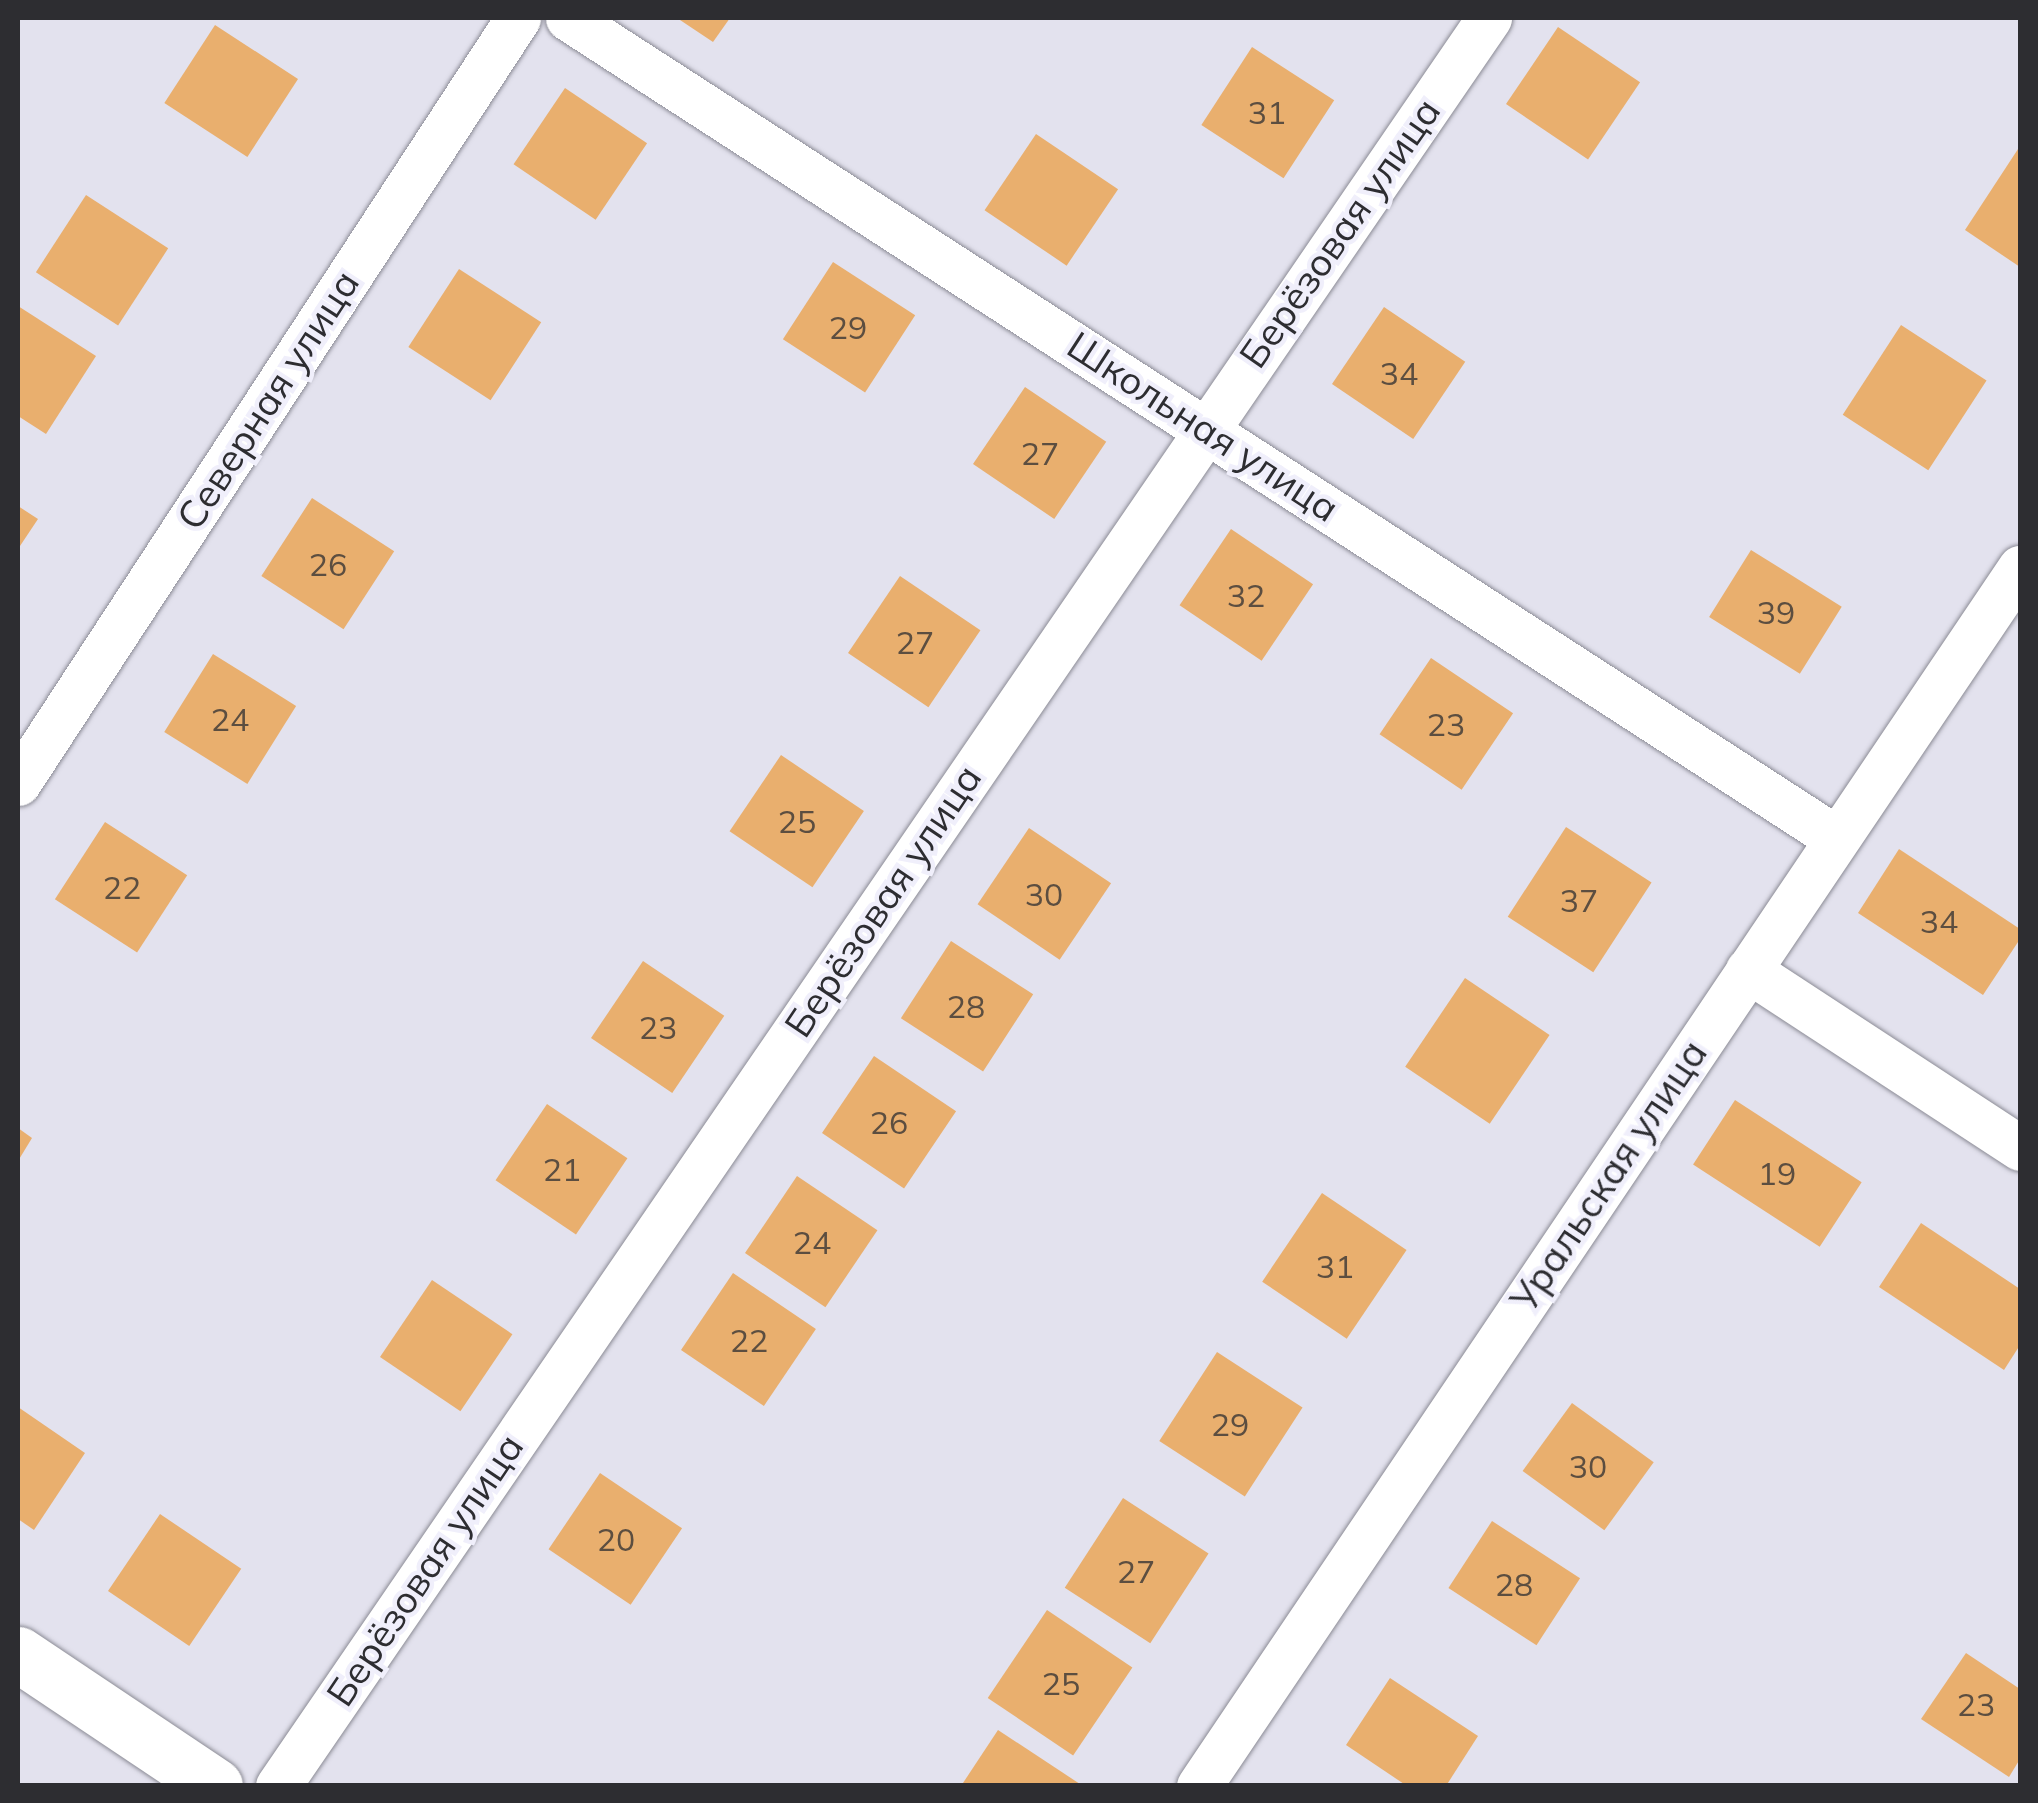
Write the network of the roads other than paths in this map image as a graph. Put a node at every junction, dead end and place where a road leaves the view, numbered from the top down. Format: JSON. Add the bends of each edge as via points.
{"nodes":[{"id":1,"x":518,"y":18,"type":"edge"},
{"id":2,"x":568,"y":18,"type":"edge"},
{"id":3,"x":1489,"y":18,"type":"edge"},
{"id":4,"x":1206,"y":428,"type":"junction"},
{"id":5,"x":2020,"y":568,"type":"edge"},
{"id":6,"x":18,"y":783,"type":"edge"},
{"id":7,"x":1836,"y":838,"type":"junction"},
{"id":8,"x":1748,"y":970,"type":"junction"},
{"id":9,"x":2020,"y":1148,"type":"edge"},
{"id":10,"x":18,"y":1654,"type":"edge"},
{"id":11,"x":216,"y":1786,"type":"edge"},
{"id":12,"x":278,"y":1786,"type":"edge"},
{"id":13,"x":1199,"y":1786,"type":"edge"}],
"edges":[{"from":1,"to":6,"type":"street","name":"Северная улица"},
{"from":2,"to":4,"type":"street","name":"Школьная улица"},
{"from":3,"to":4,"type":"street","name":"Берёзовая улица"},
{"from":4,"to":7,"type":"street","name":"Школьная улица"},
{"from":4,"to":12,"type":"street","name":"Берёзовая улица"},
{"from":5,"to":7,"type":"street","name":"Уральская улица"},
{"from":7,"to":8,"type":"street","name":"Уральская улица"},
{"from":8,"to":9,"type":"street"},
{"from":8,"to":13,"type":"street","name":"Уральская улица"},
{"from":10,"to":11,"type":"street"}]}
